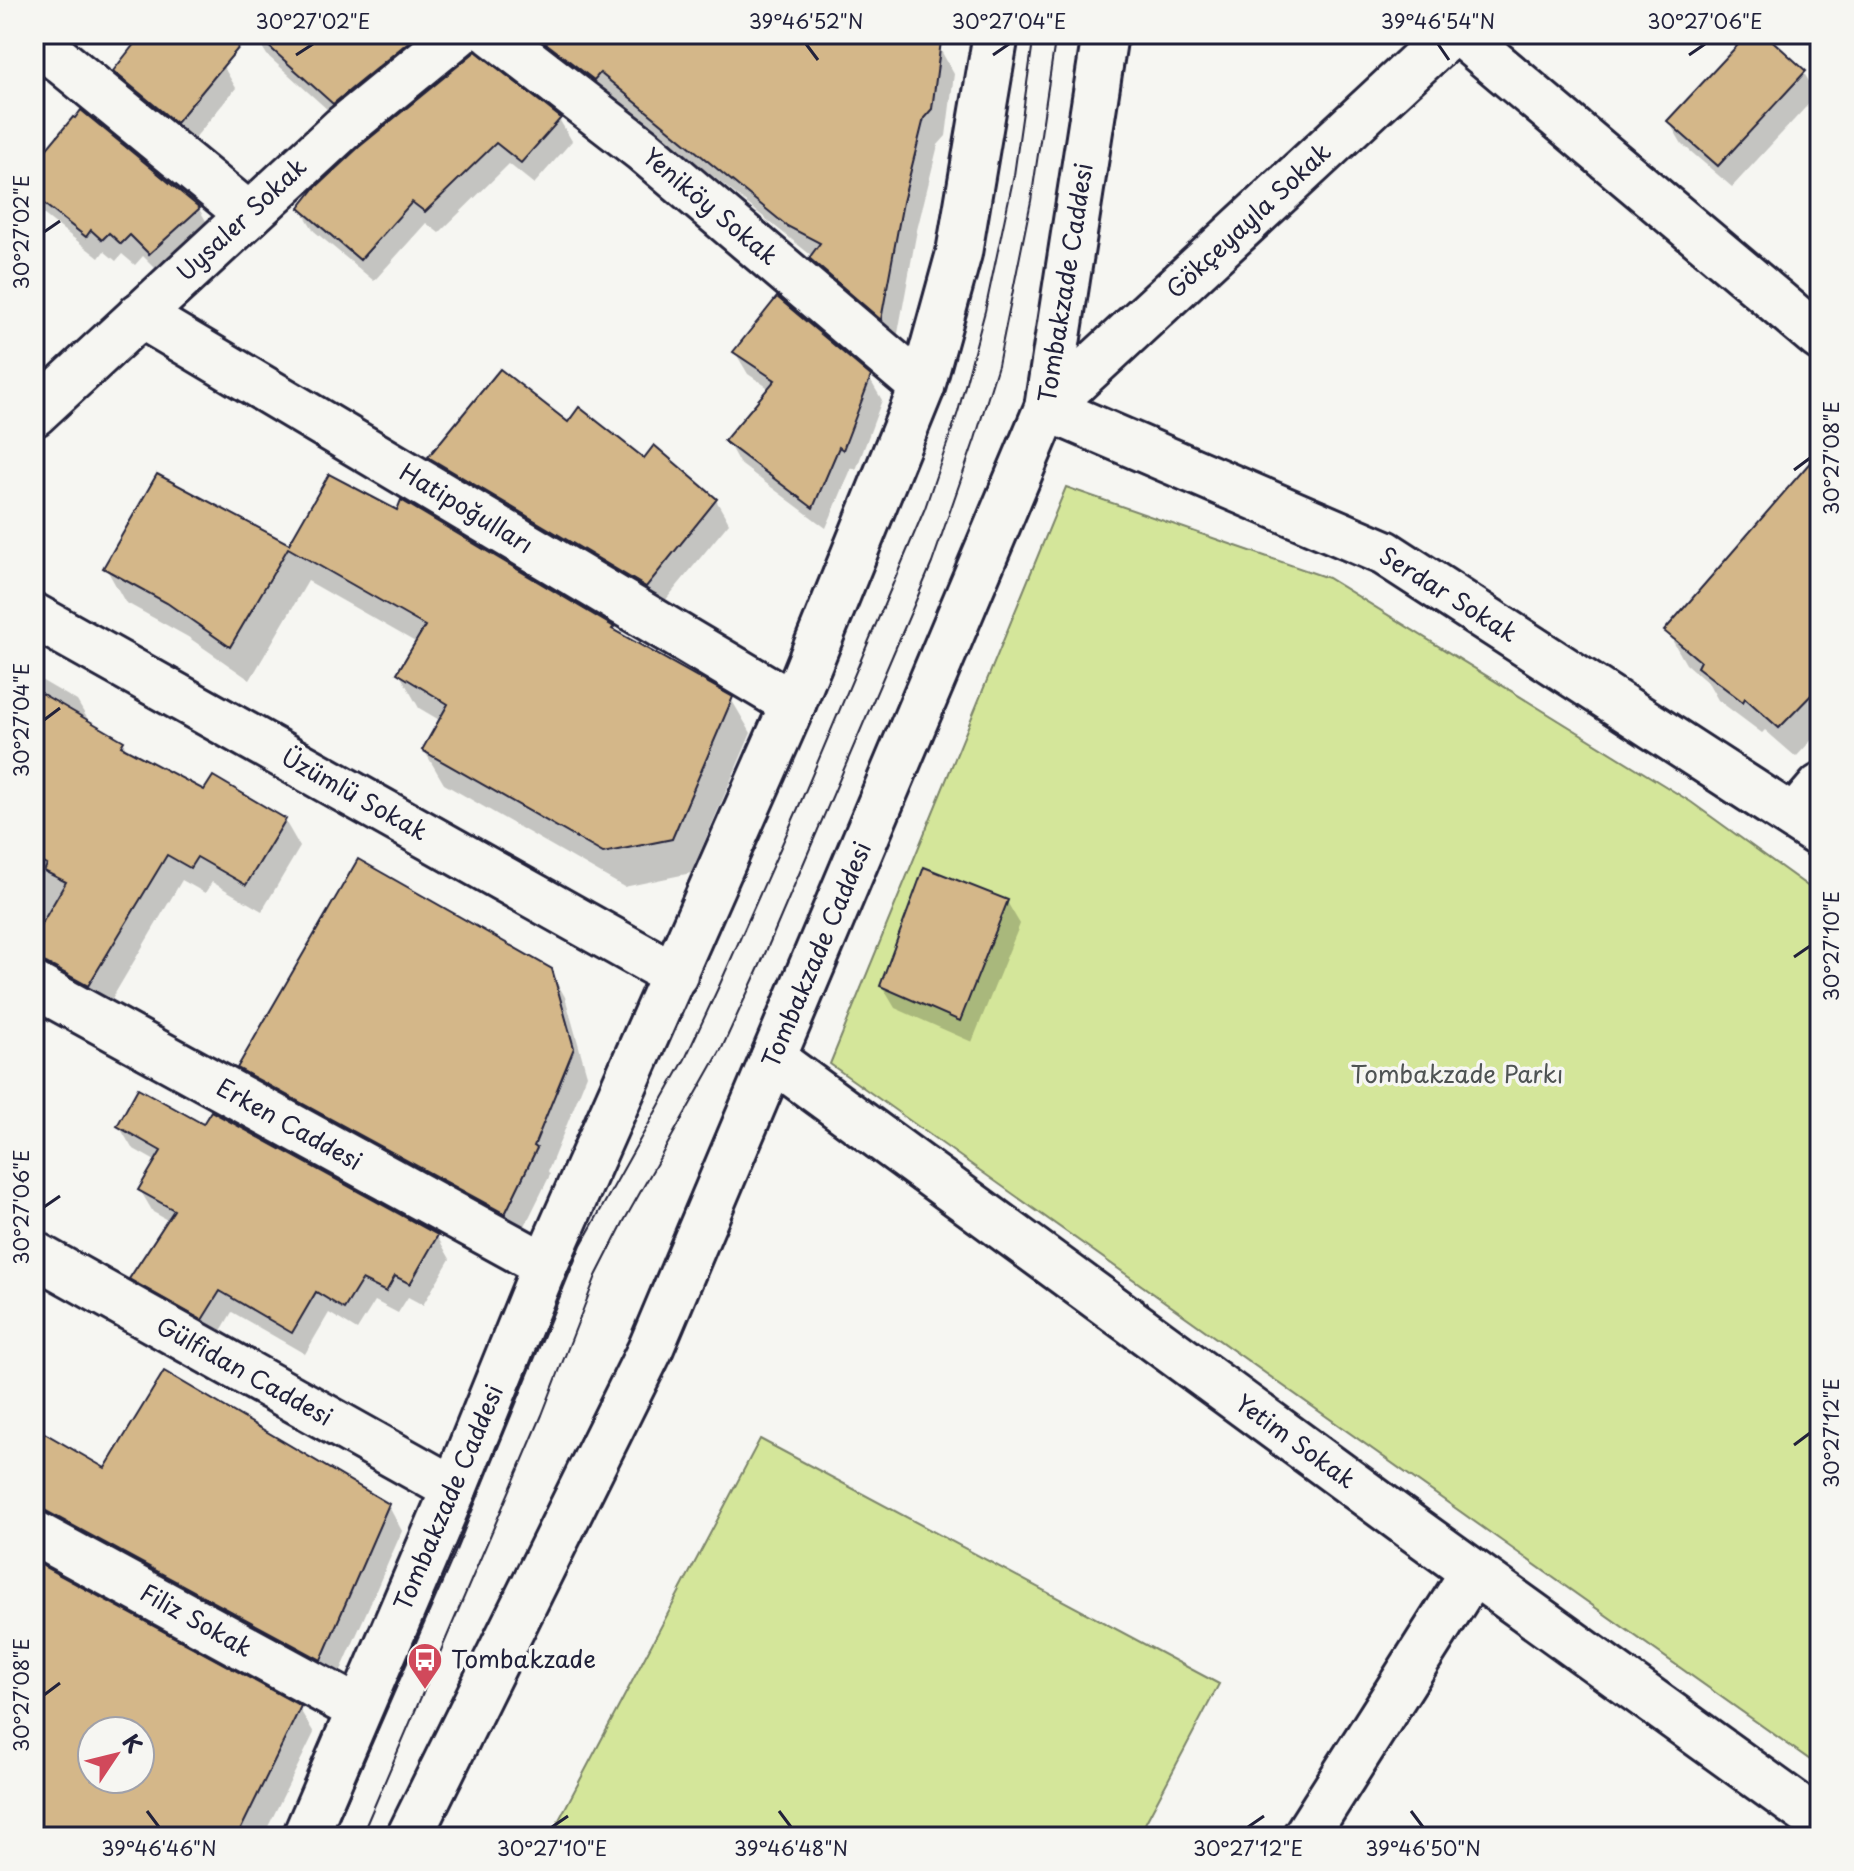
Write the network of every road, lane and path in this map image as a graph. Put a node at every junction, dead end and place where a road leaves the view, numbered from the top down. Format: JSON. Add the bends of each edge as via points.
{"nodes":[{"id":1,"x":458,"y":34,"type":"edge"},
{"id":2,"x":493,"y":34,"type":"edge"},
{"id":3,"x":1105,"y":34,"type":"edge"},
{"id":4,"x":1450,"y":34,"type":"edge"},
{"id":5,"x":1460,"y":34,"type":"edge"},
{"id":6,"x":34,"y":39,"type":"edge"},
{"id":7,"x":988,"y":40,"type":"edge"},
{"id":8,"x":249,"y":215,"type":"junction"},
{"id":9,"x":140,"y":315,"type":"junction"},
{"id":10,"x":1820,"y":338,"type":"edge"},
{"id":11,"x":922,"y":387,"type":"junction"},
{"id":12,"x":1047,"y":408,"type":"junction"},
{"id":13,"x":34,"y":414,"type":"edge"},
{"id":14,"x":34,"y":616,"type":"edge"},
{"id":15,"x":793,"y":704,"type":"junction"},
{"id":16,"x":1812,"y":813,"type":"edge"},
{"id":17,"x":675,"y":975,"type":"junction"},
{"id":18,"x":34,"y":985,"type":"edge"},
{"id":19,"x":773,"y":1059,"type":"junction"},
{"id":20,"x":34,"y":1254,"type":"edge"},
{"id":21,"x":545,"y":1265,"type":"junction"},
{"id":22,"x":454,"y":1489,"type":"junction"},
{"id":23,"x":34,"y":1533,"type":"edge"},
{"id":24,"x":1473,"y":1572,"type":"junction"},
{"id":25,"x":358,"y":1709,"type":"junction"},
{"id":26,"x":1820,"y":1822,"type":"edge"},
{"id":27,"x":305,"y":1837,"type":"edge"},
{"id":28,"x":409,"y":1837,"type":"edge"},
{"id":29,"x":1305,"y":1837,"type":"edge"}],
"edges":[{"from":1,"to":8,"type":"street","name":"Uysaler Sokak","via":[[343,128]]},
{"from":2,"to":11,"type":"street","name":"Yeniköy Sokak","via":[[642,149]]},
{"from":3,"to":12,"type":"street","name":"Tombakzade Caddesi"},
{"from":4,"to":12,"type":"street","name":"Gökçeyayla Sokak"},
{"from":5,"to":10,"type":"street"},
{"from":6,"to":8,"type":"street"},
{"from":7,"to":11,"type":"street","name":"Tombakzade Caddesi","via":[[959,253]]},
{"from":8,"to":9,"type":"street","name":"Uysaler Sokak"},
{"from":9,"to":13,"type":"street","name":"Uysaler Sokak"},
{"from":9,"to":15,"type":"street","name":"Hatipoğulları"},
{"from":11,"to":15,"type":"street","name":"Tombakzade Caddesi"},
{"from":12,"to":16,"type":"street","name":"Serdar Sokak","via":[[1385,553]]},
{"from":12,"to":19,"type":"street","name":"Tombakzade Caddesi"},
{"from":14,"to":17,"type":"street","name":"Üzümlü Sokak"},
{"from":15,"to":17,"type":"street","name":"Tombakzade Caddesi"},
{"from":17,"to":21,"type":"street","name":"Tombakzade Caddesi"},
{"from":18,"to":21,"type":"street","name":"Erken Caddesi"},
{"from":19,"to":24,"type":"street","name":"Yetim Sokak"},
{"from":19,"to":28,"type":"street","name":"Tombakzade Caddesi","via":[[650,1350]]},
{"from":20,"to":22,"type":"street","name":"Gülfidan Caddesi"},
{"from":21,"to":22,"type":"street","name":"Tombakzade Caddesi"},
{"from":22,"to":25,"type":"street","name":"Tombakzade Caddesi"},
{"from":23,"to":25,"type":"street","name":"Filiz Sokak"},
{"from":24,"to":26,"type":"street","name":"Yetim Sokak"},
{"from":24,"to":29,"type":"street"},
{"from":25,"to":27,"type":"street","name":"Tombakzade Caddesi"}]}
